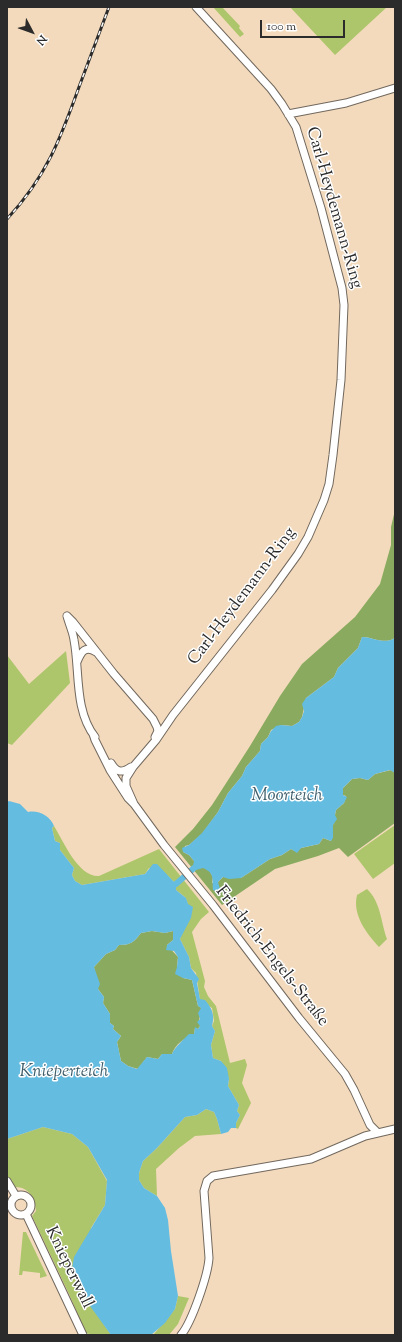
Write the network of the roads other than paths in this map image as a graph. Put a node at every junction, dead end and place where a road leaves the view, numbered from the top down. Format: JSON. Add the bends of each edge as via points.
{"nodes":[{"id":1,"x":196,"y":7,"type":"edge"},
{"id":2,"x":395,"y":88,"type":"edge"},
{"id":3,"x":288,"y":114,"type":"junction"},
{"id":4,"x":98,"y":653,"type":"junction"},
{"id":5,"x":76,"y":662,"type":"junction"},
{"id":6,"x":173,"y":715,"type":"junction"},
{"id":7,"x":153,"y":719,"type":"junction"},
{"id":8,"x":93,"y":734,"type":"junction"},
{"id":9,"x":149,"y":748,"type":"junction"},
{"id":10,"x":133,"y":767,"type":"junction"},
{"id":11,"x":134,"y":804,"type":"junction"},
{"id":12,"x":395,"y":1129,"type":"edge"},
{"id":13,"x":377,"y":1132,"type":"junction"},
{"id":14,"x":7,"y":1181,"type":"edge"},
{"id":15,"x":16,"y":1196,"type":"junction"},
{"id":16,"x":26,"y":1214,"type":"junction"},
{"id":17,"x":84,"y":1335,"type":"edge"},
{"id":18,"x":182,"y":1335,"type":"edge"}],
"edges":[{"from":1,"to":3,"type":"main road","name":"Carl-Heydemann-Ring","via":[[271,89]]},
{"from":2,"to":3,"type":"main road","via":[[346,103]]},
{"from":3,"to":6,"type":"main road","name":"Carl-Heydemann-Ring","via":[[296,127],[307,162],[342,288],[344,305],[341,380],[329,484],[315,522],[298,554]]},
{"from":4,"to":5,"type":"main road","via":[[86,649]]},
{"from":4,"to":5,"type":"main road","via":[[67,616],[74,641]]},
{"from":4,"to":7,"type":"main road"},
{"from":5,"to":8,"type":"main road","name":"Friedrich-Engels-Straße","via":[[83,711]]},
{"from":6,"to":7,"type":"main road","via":[[164,720]]},
{"from":6,"to":9,"type":"main road","name":"Carl-Heydemann-Ring"},
{"from":7,"to":9,"type":"main road","name":"Carl-Heydemann-Ring","via":[[158,731]]},
{"from":8,"to":10,"type":"main road","name":"Friedrich-Engels-Straße","via":[[116,770],[125,771]]},
{"from":8,"to":11,"type":"main road","name":"Friedrich-Engels-Straße","via":[[114,777]]},
{"from":9,"to":10,"type":"main road","name":"Carl-Heydemann-Ring"},
{"from":10,"to":11,"type":"main road","name":"Friedrich-Engels-Straße","via":[[126,778],[126,786]]},
{"from":11,"to":13,"type":"main road","name":"Friedrich-Engels-Straße","via":[[345,1074],[370,1125]]},
{"from":12,"to":13,"type":"main road"},
{"from":13,"to":18,"type":"main road","via":[[311,1159],[213,1176],[209,1179],[204,1186],[208,1269],[188,1326]]},
{"from":14,"to":15,"type":"main road","name":"Knieperwall"},
{"from":15,"to":16,"type":"main road","name":"Knieperwall","via":[[23,1195],[28,1199],[31,1205]]},
{"from":15,"to":16,"type":"main road","name":"Knieperwall","via":[[11,1202],[12,1211],[20,1215]]},
{"from":16,"to":17,"type":"main road","name":"Knieperwall"}]}
